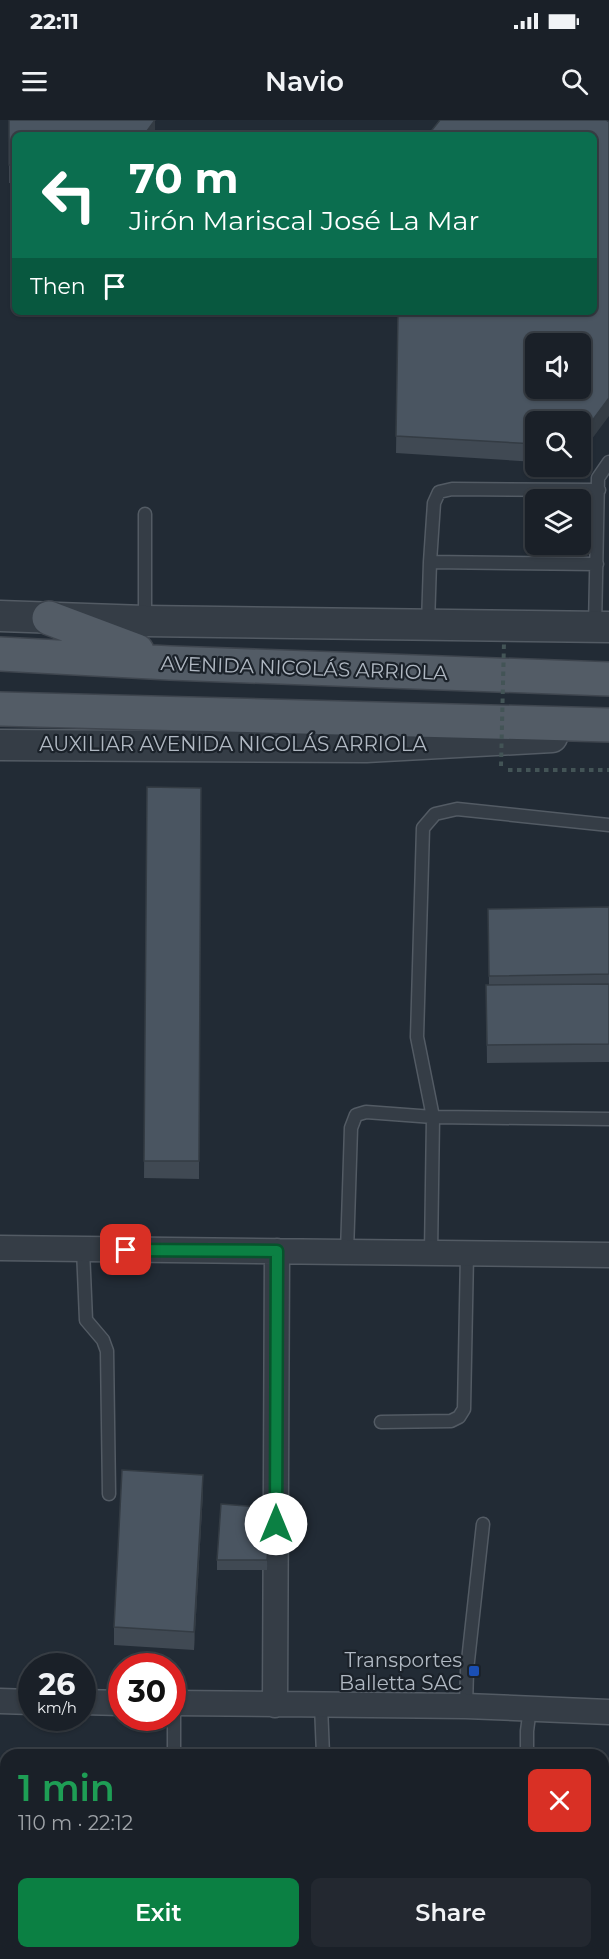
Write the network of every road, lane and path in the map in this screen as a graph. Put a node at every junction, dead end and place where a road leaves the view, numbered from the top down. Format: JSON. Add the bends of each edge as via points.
{"nodes":[{"id":1,"x":609,"y":462,"type":"edge"},
{"id":2,"x":598,"y":490,"type":"junction"},
{"id":3,"x":145,"y":514,"type":"dead end"},
{"id":4,"x":430,"y":562,"type":"junction"},
{"id":5,"x":597,"y":564,"type":"junction"},
{"id":6,"x":0,"y":616,"type":"edge"},
{"id":7,"x":49,"y":618,"type":"junction"},
{"id":8,"x":145,"y":621,"type":"junction"},
{"id":9,"x":428,"y":624,"type":"junction"},
{"id":10,"x":602,"y":627,"type":"edge"},
{"id":11,"x":504,"y":642,"type":"dead end"},
{"id":12,"x":0,"y":654,"type":"edge"},
{"id":13,"x":609,"y":658,"type":"edge"},
{"id":14,"x":170,"y":663,"type":"junction"},
{"id":15,"x":468,"y":674,"type":"junction"},
{"id":16,"x":609,"y":679,"type":"edge"},
{"id":17,"x":0,"y":709,"type":"edge"},
{"id":18,"x":609,"y":725,"type":"edge"},
{"id":19,"x":609,"y":733,"type":"edge"},
{"id":20,"x":0,"y":745,"type":"edge"},
{"id":21,"x":501,"y":766,"type":"dead end"},
{"id":22,"x":609,"y":825,"type":"edge"},
{"id":23,"x":434,"y":1117,"type":"junction"},
{"id":24,"x":609,"y":1119,"type":"edge"},
{"id":25,"x":0,"y":1248,"type":"edge"},
{"id":26,"x":83,"y":1249,"type":"junction"},
{"id":27,"x":277,"y":1251,"type":"junction"},
{"id":28,"x":347,"y":1252,"type":"junction"},
{"id":29,"x":430,"y":1253,"type":"junction"},
{"id":30,"x":467,"y":1254,"type":"junction"},
{"id":31,"x":609,"y":1255,"type":"edge"},
{"id":32,"x":381,"y":1422,"type":"dead end"},
{"id":33,"x":109,"y":1494,"type":"dead end"},
{"id":34,"x":483,"y":1524,"type":"dead end"},
{"id":35,"x":0,"y":1701,"type":"edge"},
{"id":36,"x":18,"y":1701,"type":"edge"},
{"id":37,"x":186,"y":1703,"type":"edge"},
{"id":38,"x":275,"y":1705,"type":"junction"},
{"id":39,"x":321,"y":1705,"type":"junction"},
{"id":40,"x":466,"y":1706,"type":"junction"},
{"id":41,"x":530,"y":1708,"type":"junction"},
{"id":42,"x":609,"y":1712,"type":"edge"},
{"id":43,"x":174,"y":1731,"type":"edge"},
{"id":44,"x":174,"y":1749,"type":"edge"},
{"id":45,"x":323,"y":1749,"type":"edge"},
{"id":46,"x":527,"y":1749,"type":"edge"}],
"edges":[{"from":1,"to":2,"type":"lane","via":[[598,478]]},
{"from":2,"to":4,"type":"lane","via":[[439,492],[434,503]]},
{"from":2,"to":5,"type":"lane"},
{"from":3,"to":8,"type":"lane"},
{"from":4,"to":5,"type":"lane"},
{"from":4,"to":9,"type":"lane"},
{"from":5,"to":10,"type":"lane"},
{"from":6,"to":7,"type":"street"},
{"from":7,"to":8,"type":"street"},
{"from":7,"to":14,"type":"main road"},
{"from":8,"to":9,"type":"street"},
{"from":9,"to":10,"type":"street"},
{"from":11,"to":21,"type":"path","bridge":true},
{"from":12,"to":14,"type":"main road","name":"AVENIDA NICOLÁS ARRIOLA"},
{"from":13,"to":15,"type":"main road","via":[[557,656]]},
{"from":14,"to":15,"type":"main road","name":"AVENIDA NICOLÁS ARRIOLA"},
{"from":15,"to":16,"type":"main road","name":"AVENIDA NICOLÁS ARRIOLA"},
{"from":17,"to":18,"type":"main road"},
{"from":19,"to":20,"type":"street","name":"AUXILIAR AVENIDA NICOLÁS ARRIOLA","via":[[366,747]]},
{"from":22,"to":23,"type":"lane","via":[[457,808],[435,814],[423,828],[417,1037]]},
{"from":23,"to":24,"type":"lane"},
{"from":23,"to":28,"type":"lane","via":[[366,1112],[356,1115],[351,1128]]},
{"from":23,"to":29,"type":"lane"},
{"from":25,"to":26,"type":"street"},
{"from":26,"to":27,"type":"street"},
{"from":26,"to":33,"type":"lane","via":[[86,1320],[107,1351]]},
{"from":27,"to":28,"type":"street"},
{"from":27,"to":38,"type":"street"},
{"from":28,"to":29,"type":"street"},
{"from":29,"to":30,"type":"street"},
{"from":30,"to":31,"type":"street"},
{"from":30,"to":32,"type":"lane","via":[[464,1408],[451,1421]]},
{"from":34,"to":40,"type":"lane"},
{"from":35,"to":36,"type":"street"},
{"from":37,"to":38,"type":"street"},
{"from":38,"to":39,"type":"street"},
{"from":39,"to":40,"type":"street"},
{"from":39,"to":45,"type":"lane"},
{"from":40,"to":41,"type":"street"},
{"from":41,"to":42,"type":"street"},
{"from":41,"to":46,"type":"lane"},
{"from":43,"to":44,"type":"lane"}]}
